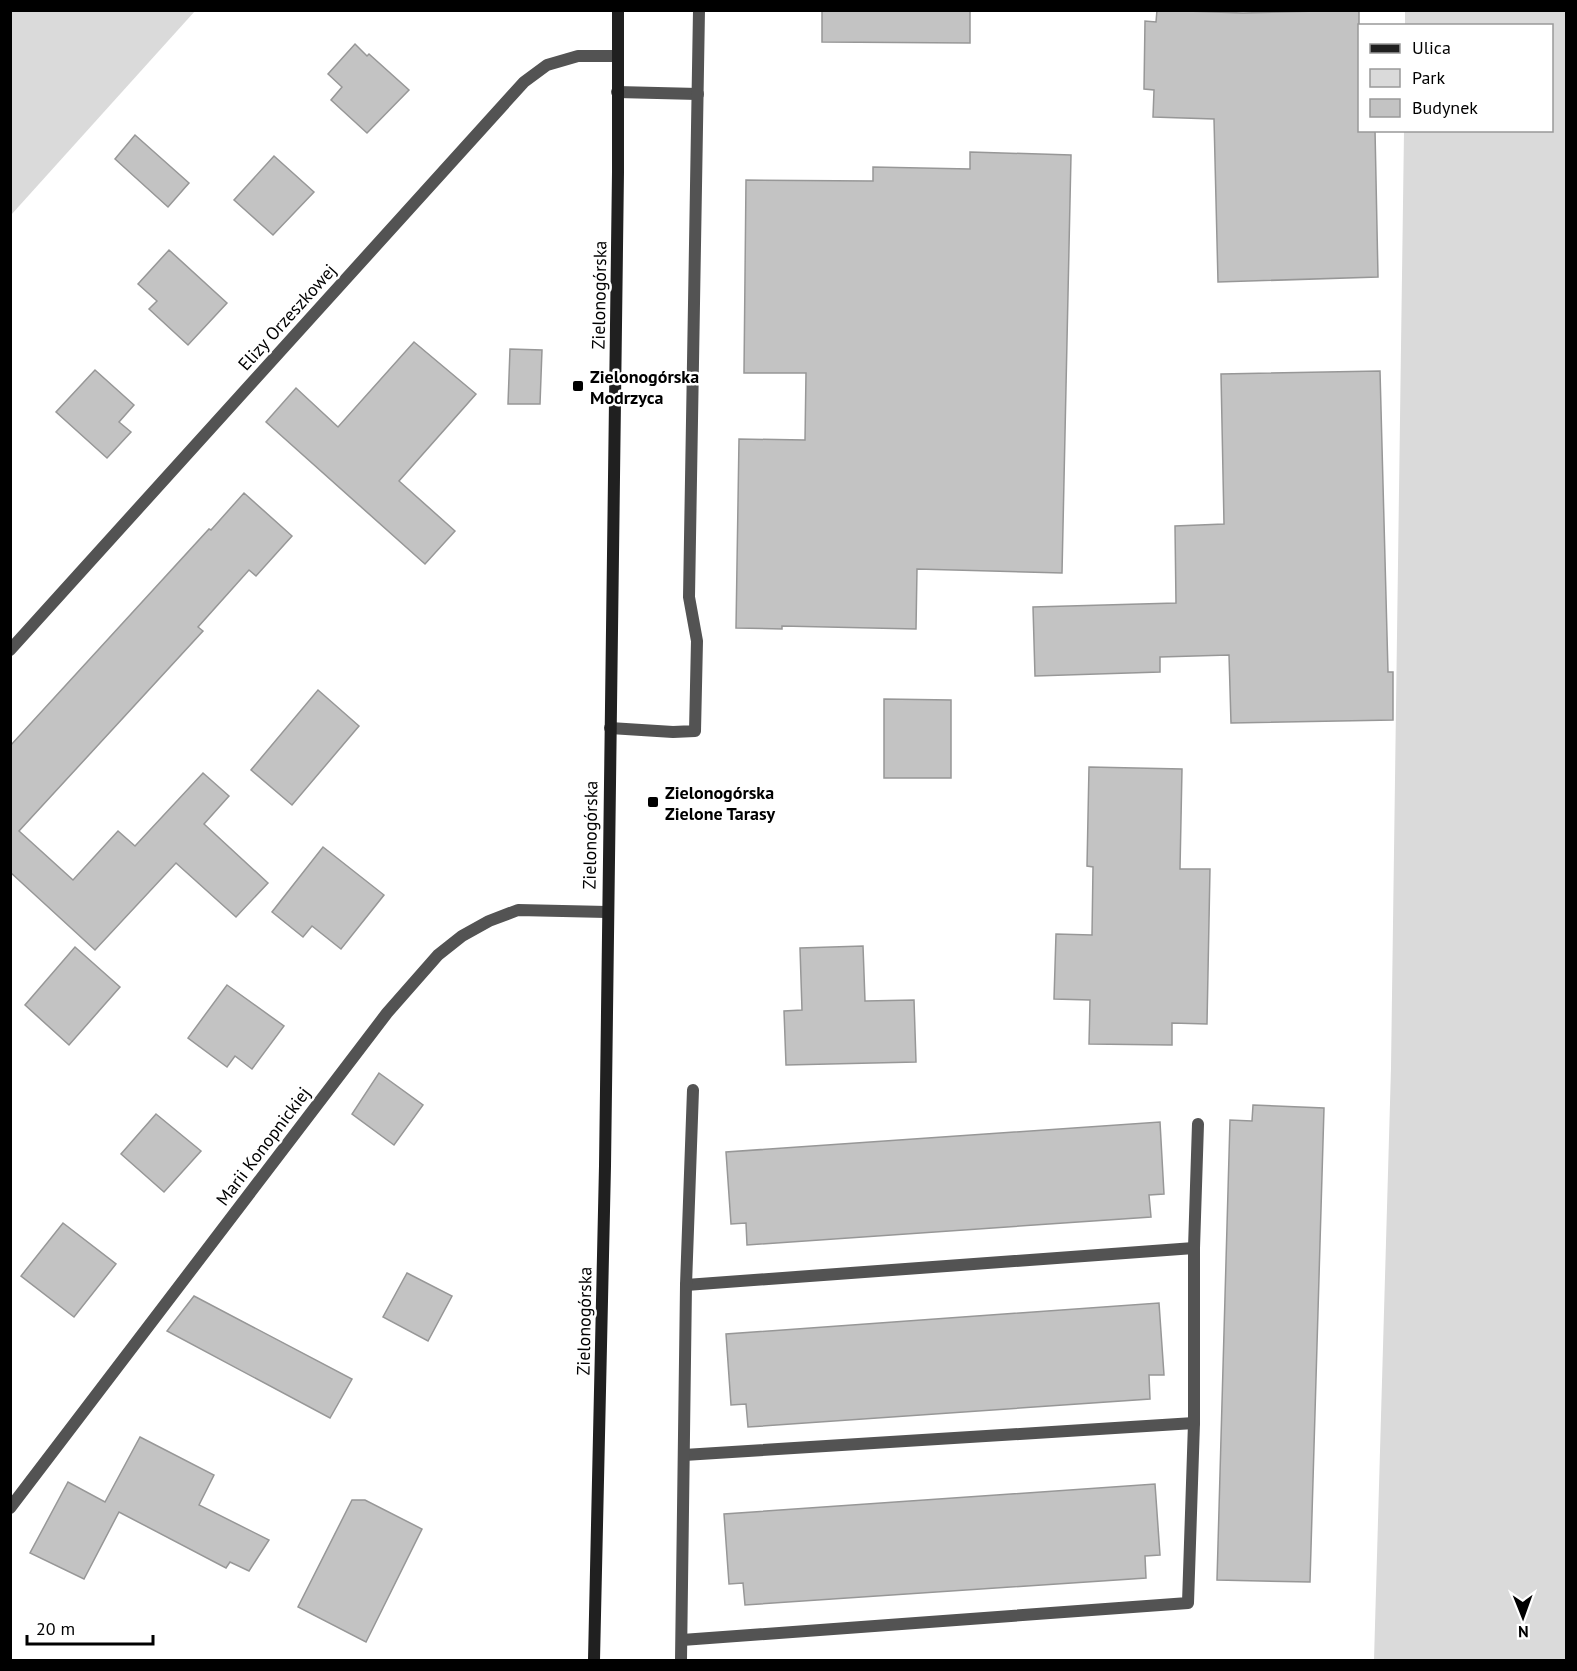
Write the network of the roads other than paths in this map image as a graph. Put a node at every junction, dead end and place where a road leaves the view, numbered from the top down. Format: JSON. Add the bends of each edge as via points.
{"nodes":[{"id":1,"x":618,"y":10,"type":"edge"},
{"id":2,"x":699,"y":10,"type":"edge"},
{"id":3,"x":617,"y":56,"type":"junction"},
{"id":4,"x":617,"y":92,"type":"junction"},
{"id":5,"x":698,"y":94,"type":"junction"},
{"id":6,"x":10,"y":650,"type":"edge"},
{"id":7,"x":610,"y":728,"type":"junction"},
{"id":8,"x":607,"y":912,"type":"junction"},
{"id":9,"x":693,"y":1090,"type":"dead end"},
{"id":10,"x":1198,"y":1124,"type":"dead end"},
{"id":11,"x":1194,"y":1248,"type":"junction"},
{"id":12,"x":686,"y":1285,"type":"junction"},
{"id":13,"x":1194,"y":1422,"type":"junction"},
{"id":14,"x":684,"y":1455,"type":"junction"},
{"id":15,"x":10,"y":1508,"type":"edge"},
{"id":16,"x":682,"y":1640,"type":"junction"},
{"id":17,"x":594,"y":1660,"type":"edge"},
{"id":18,"x":681,"y":1660,"type":"edge"}],
"edges":[{"from":1,"to":3,"type":"street","name":"Zielonogórska"},
{"from":2,"to":5,"type":"street"},
{"from":3,"to":4,"type":"street","name":"Zielonogórska"},
{"from":3,"to":6,"type":"street","name":"Elizy Orzeszkowej","via":[[578,56],[547,65],[524,82]]},
{"from":4,"to":5,"type":"street"},
{"from":4,"to":7,"type":"street","name":"Zielonogórska"},
{"from":5,"to":7,"type":"street","via":[[689,597],[697,641],[695,731]]},
{"from":7,"to":8,"type":"street","name":"Zielonogórska"},
{"from":8,"to":15,"type":"street","name":"Marii Konopnickiej","via":[[518,910],[471,931],[438,956],[387,1013]]},
{"from":8,"to":17,"type":"street","name":"Zielonogórska"},
{"from":9,"to":12,"type":"street"},
{"from":10,"to":11,"type":"street"},
{"from":11,"to":12,"type":"street"},
{"from":11,"to":13,"type":"street"},
{"from":12,"to":14,"type":"street"},
{"from":13,"to":14,"type":"street"},
{"from":13,"to":16,"type":"street","via":[[1188,1603]]},
{"from":14,"to":16,"type":"street"},
{"from":16,"to":18,"type":"street"}]}
